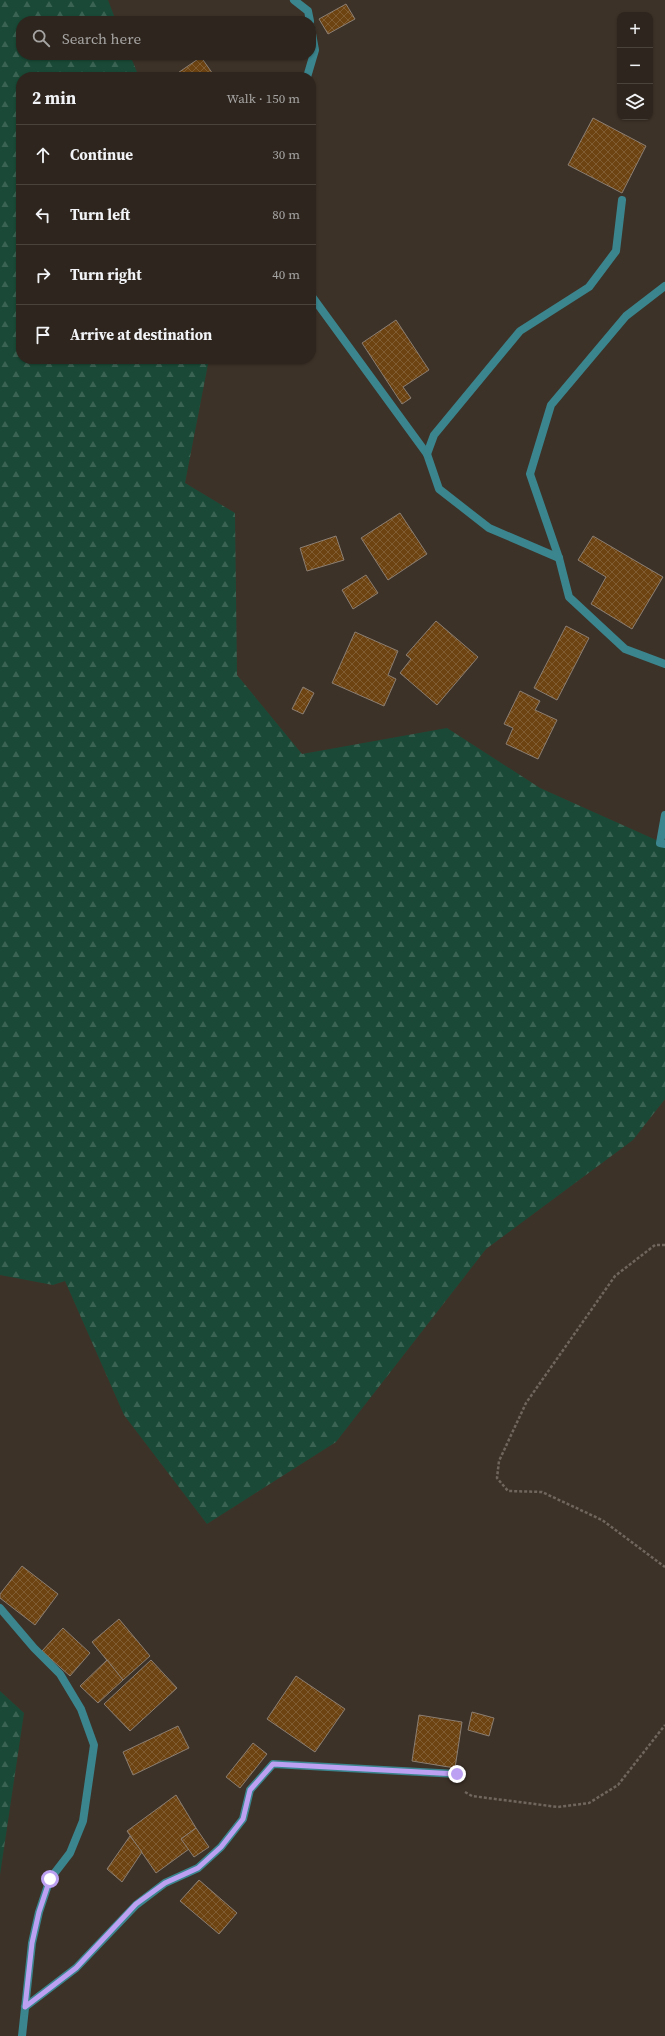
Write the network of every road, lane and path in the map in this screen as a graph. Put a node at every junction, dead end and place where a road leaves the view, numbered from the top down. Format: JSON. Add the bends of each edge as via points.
{"nodes":[{"id":1,"x":294,"y":0,"type":"edge"},
{"id":2,"x":309,"y":16,"type":"edge"},
{"id":3,"x":312,"y":60,"type":"edge"},
{"id":4,"x":308,"y":72,"type":"edge"},
{"id":5,"x":622,"y":200,"type":"dead end"},
{"id":6,"x":665,"y":286,"type":"edge"},
{"id":7,"x":316,"y":301,"type":"edge"},
{"id":8,"x":427,"y":454,"type":"junction"},
{"id":9,"x":559,"y":558,"type":"junction"},
{"id":10,"x":665,"y":664,"type":"edge"},
{"id":11,"x":665,"y":815,"type":"edge"},
{"id":12,"x":665,"y":844,"type":"edge"},
{"id":13,"x":665,"y":1245,"type":"edge"},
{"id":14,"x":665,"y":1567,"type":"edge"},
{"id":15,"x":0,"y":1608,"type":"edge"},
{"id":16,"x":665,"y":1725,"type":"edge"},
{"id":17,"x":457,"y":1774,"type":"joint"},
{"id":18,"x":25,"y":2007,"type":"junction"},
{"id":19,"x":22,"y":2036,"type":"edge"}],
"edges":[{"from":1,"to":2,"type":"street","via":[[308,11]]},
{"from":3,"to":4,"type":"street"},
{"from":5,"to":8,"type":"street","via":[[616,251],[589,287],[520,331],[434,435]]},
{"from":6,"to":9,"type":"street","via":[[626,316],[552,405],[530,474]]},
{"from":7,"to":8,"type":"street"},
{"from":8,"to":9,"type":"street","via":[[439,489],[489,528]]},
{"from":9,"to":10,"type":"street","via":[[569,597],[582,611],[625,649]]},
{"from":11,"to":12,"type":"street","via":[[660,843]]},
{"from":13,"to":14,"type":"path","via":[[656,1245],[615,1276],[526,1403],[499,1461],[497,1478],[508,1491],[542,1492],[602,1520]]},
{"from":15,"to":18,"type":"street","via":[[60,1674],[81,1709],[94,1746],[84,1821],[70,1853],[50,1879],[39,1912],[32,1943]]},
{"from":16,"to":17,"type":"path","via":[[618,1785],[589,1803],[558,1807],[472,1796],[461,1790]]},
{"from":17,"to":18,"type":"street","via":[[273,1764],[250,1790],[243,1819],[221,1847],[198,1868],[165,1883],[136,1904],[76,1968]]},
{"from":18,"to":19,"type":"street"}]}
